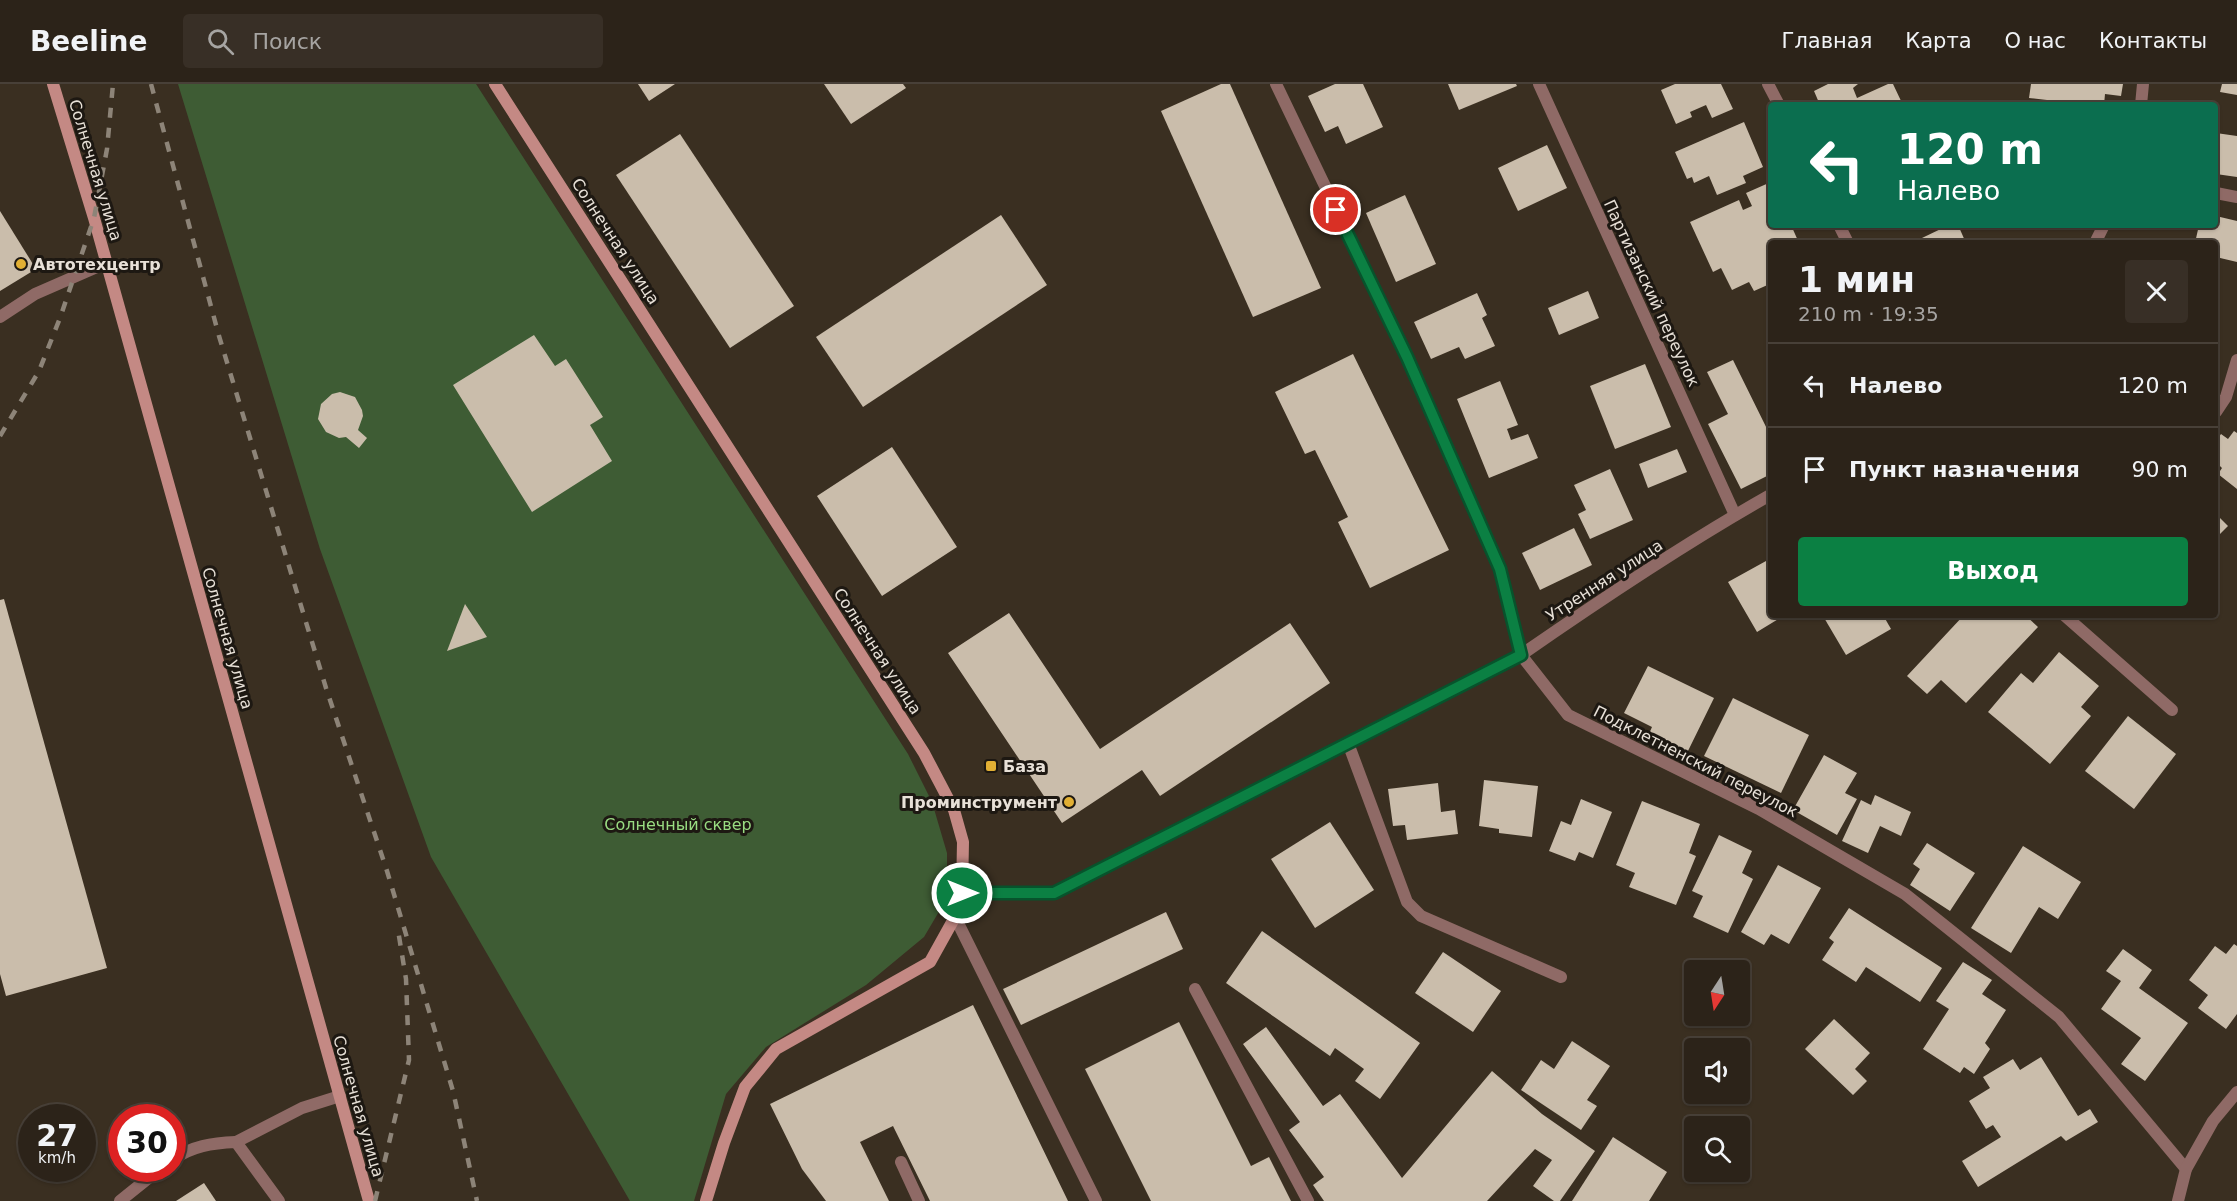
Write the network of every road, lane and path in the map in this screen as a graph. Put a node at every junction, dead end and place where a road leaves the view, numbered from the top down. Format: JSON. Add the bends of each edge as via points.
{"nodes":[{"id":1,"x":52,"y":84,"type":"edge"},
{"id":2,"x":495,"y":84,"type":"edge"},
{"id":3,"x":1276,"y":84,"type":"edge"},
{"id":4,"x":1539,"y":84,"type":"edge"},
{"id":5,"x":1768,"y":84,"type":"edge"},
{"id":6,"x":2143,"y":84,"type":"edge"},
{"id":7,"x":1777,"y":102,"type":"edge"},
{"id":8,"x":2141,"y":102,"type":"edge"},
{"id":9,"x":2218,"y":193,"type":"edge"},
{"id":10,"x":2237,"y":197,"type":"edge"},
{"id":11,"x":106,"y":263,"type":"junction"},
{"id":12,"x":0,"y":317,"type":"edge"},
{"id":13,"x":2237,"y":360,"type":"edge"},
{"id":14,"x":2218,"y":409,"type":"edge"},
{"id":15,"x":1768,"y":496,"type":"edge"},
{"id":16,"x":1735,"y":515,"type":"junction"},
{"id":17,"x":2067,"y":618,"type":"edge"},
{"id":18,"x":1521,"y":655,"type":"junction"},
{"id":19,"x":2172,"y":710,"type":"dead end"},
{"id":20,"x":1348,"y":743,"type":"junction"},
{"id":21,"x":962,"y":893,"type":"junction"},
{"id":22,"x":955,"y":917,"type":"junction"},
{"id":23,"x":1561,"y":976,"type":"dead end"},
{"id":24,"x":1195,"y":989,"type":"dead end"},
{"id":25,"x":2237,"y":1092,"type":"edge"},
{"id":26,"x":340,"y":1096,"type":"junction"},
{"id":27,"x":236,"y":1142,"type":"junction"},
{"id":28,"x":186,"y":1152,"type":"edge"},
{"id":29,"x":901,"y":1162,"type":"dead end"},
{"id":30,"x":2186,"y":1169,"type":"junction"},
{"id":31,"x":144,"y":1182,"type":"edge"},
{"id":32,"x":120,"y":1201,"type":"edge"},
{"id":33,"x":279,"y":1201,"type":"edge"},
{"id":34,"x":369,"y":1201,"type":"edge"},
{"id":35,"x":706,"y":1201,"type":"edge"},
{"id":36,"x":919,"y":1201,"type":"edge"},
{"id":37,"x":1096,"y":1201,"type":"edge"},
{"id":38,"x":1308,"y":1201,"type":"edge"},
{"id":39,"x":2178,"y":1201,"type":"edge"}],
"edges":[{"from":1,"to":11,"type":"main road","name":"Солнечная улица"},
{"from":2,"to":21,"type":"main road","name":"Солнечная улица","via":[[924,753],[954,810],[963,842]]},
{"from":3,"to":18,"type":"street","via":[[1407,357],[1500,569]]},
{"from":4,"to":16,"type":"street","name":"Партизанский переулок"},
{"from":5,"to":7,"type":"street"},
{"from":6,"to":8,"type":"street"},
{"from":9,"to":10,"type":"street"},
{"from":11,"to":12,"type":"street","via":[[35,294]]},
{"from":11,"to":26,"type":"main road","name":"Солнечная улица"},
{"from":13,"to":14,"type":"street","via":[[2226,397]]},
{"from":15,"to":16,"type":"street","name":"Утренняя улица"},
{"from":16,"to":18,"type":"street","name":"Утренняя улица"},
{"from":17,"to":19,"type":"street"},
{"from":18,"to":20,"type":"street","name":"Утренняя улица"},
{"from":18,"to":30,"type":"street","name":"Подклетненский переулок","via":[[1568,715],[1759,809],[1905,894],[2059,1017]]},
{"from":20,"to":21,"type":"street","name":"Утренняя улица","via":[[1054,893]]},
{"from":20,"to":23,"type":"street","via":[[1407,903],[1421,916]]},
{"from":21,"to":22,"type":"main road","name":"Солнечная улица"},
{"from":22,"to":35,"type":"main road","name":"Солнечная улица","via":[[930,962],[776,1049],[745,1087]]},
{"from":22,"to":37,"type":"street"},
{"from":24,"to":38,"type":"street"},
{"from":25,"to":30,"type":"street","via":[[2213,1121]]},
{"from":26,"to":27,"type":"street","via":[[302,1108]]},
{"from":26,"to":34,"type":"main road","name":"Солнечная улица"},
{"from":27,"to":28,"type":"street","via":[[210,1143]]},
{"from":27,"to":33,"type":"street"},
{"from":29,"to":36,"type":"street"},
{"from":30,"to":39,"type":"street"},
{"from":31,"to":32,"type":"street"}]}
